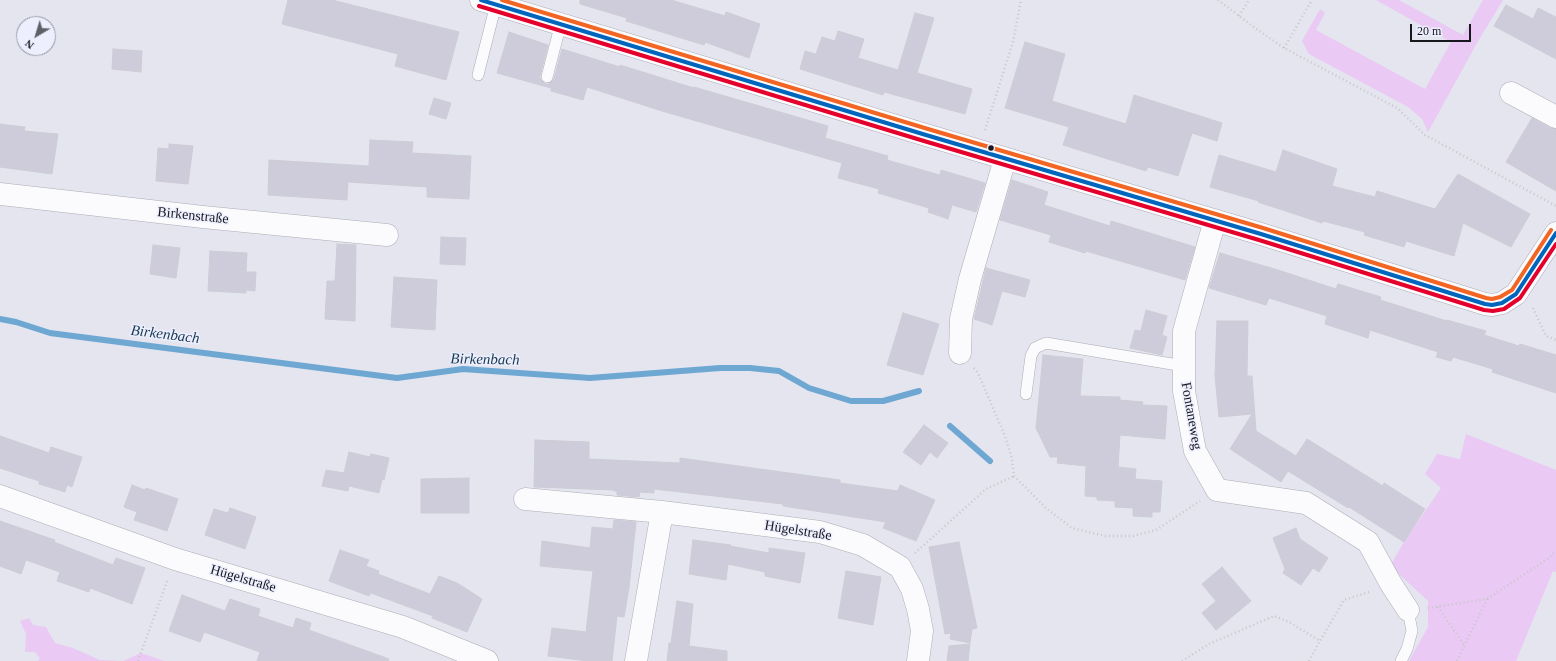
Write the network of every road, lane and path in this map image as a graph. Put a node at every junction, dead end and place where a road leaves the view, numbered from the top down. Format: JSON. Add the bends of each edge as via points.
{"nodes":[{"id":1,"x":1021,"y":0,"type":"edge"},
{"id":2,"x":1218,"y":0,"type":"edge"},
{"id":3,"x":1249,"y":0,"type":"edge"},
{"id":4,"x":1312,"y":0,"type":"edge"},
{"id":5,"x":488,"y":2,"type":"edge"},
{"id":6,"x":1239,"y":16,"type":"junction"},
{"id":7,"x":561,"y":23,"type":"junction"},
{"id":8,"x":1284,"y":48,"type":"junction"},
{"id":9,"x":478,"y":75,"type":"dead end"},
{"id":10,"x":547,"y":77,"type":"dead end"},
{"id":11,"x":1511,"y":93,"type":"dead end"},
{"id":12,"x":1556,"y":117,"type":"edge"},
{"id":13,"x":979,"y":151,"type":"junction"},
{"id":14,"x":1005,"y":159,"type":"junction"},
{"id":15,"x":0,"y":194,"type":"edge"},
{"id":16,"x":1556,"y":206,"type":"edge"},
{"id":17,"x":1215,"y":220,"type":"junction"},
{"id":18,"x":1556,"y":233,"type":"edge"},
{"id":19,"x":387,"y":235,"type":"dead end"},
{"id":20,"x":1522,"y":286,"type":"junction"},
{"id":21,"x":1556,"y":340,"type":"edge"},
{"id":22,"x":960,"y":353,"type":"joint"},
{"id":23,"x":1184,"y":366,"type":"junction"},
{"id":24,"x":1026,"y":394,"type":"dead end"},
{"id":25,"x":1014,"y":476,"type":"junction"},
{"id":26,"x":1217,"y":490,"type":"junction"},
{"id":27,"x":0,"y":496,"type":"edge"},
{"id":28,"x":525,"y":499,"type":"dead end"},
{"id":29,"x":662,"y":512,"type":"junction"},
{"id":30,"x":1556,"y":551,"type":"edge"},
{"id":31,"x":175,"y":559,"type":"junction"},
{"id":32,"x":900,"y":567,"type":"junction"},
{"id":33,"x":1391,"y":584,"type":"junction"},
{"id":34,"x":1487,"y":599,"type":"junction"},
{"id":35,"x":1438,"y":607,"type":"junction"},
{"id":36,"x":1408,"y":610,"type":"junction"},
{"id":37,"x":1320,"y":641,"type":"junction"},
{"id":38,"x":1464,"y":646,"type":"junction"},
{"id":39,"x":138,"y":661,"type":"edge"},
{"id":40,"x":488,"y":661,"type":"edge"},
{"id":41,"x":636,"y":661,"type":"edge"},
{"id":42,"x":918,"y":661,"type":"edge"},
{"id":43,"x":1182,"y":661,"type":"edge"},
{"id":44,"x":1309,"y":661,"type":"edge"},
{"id":45,"x":1401,"y":661,"type":"edge"},
{"id":46,"x":1456,"y":661,"type":"edge"}],
"edges":[{"from":1,"to":13,"type":"path","via":[[1013,42]]},
{"from":2,"to":6,"type":"path"},
{"from":3,"to":6,"type":"path"},
{"from":4,"to":8,"type":"path"},
{"from":5,"to":7,"type":"street"},
{"from":5,"to":9,"type":"lane"},
{"from":6,"to":8,"type":"path"},
{"from":7,"to":10,"type":"lane"},
{"from":7,"to":13,"type":"street"},
{"from":8,"to":16,"type":"path","via":[[1396,108],[1425,135]]},
{"from":11,"to":12,"type":"street"},
{"from":13,"to":14,"type":"street"},
{"from":14,"to":17,"type":"street"},
{"from":14,"to":22,"type":"street","via":[[970,278],[961,319]]},
{"from":15,"to":19,"type":"street","name":"Birkenstraße"},
{"from":17,"to":20,"type":"street","via":[[1485,304],[1502,303],[1516,294]]},
{"from":17,"to":23,"type":"street","name":"Fontaneweg","via":[[1184,331]]},
{"from":18,"to":20,"type":"street"},
{"from":20,"to":21,"type":"path","via":[[1546,336]]},
{"from":22,"to":25,"type":"path","via":[[978,373],[986,390],[1005,436]]},
{"from":23,"to":24,"type":"lane","via":[[1046,343],[1035,348],[1031,356]]},
{"from":23,"to":26,"type":"street","name":"Fontaneweg","via":[[1184,391],[1195,451]]},
{"from":25,"to":26,"type":"path","via":[[1047,509],[1072,528],[1105,536],[1133,536],[1156,530]]},
{"from":25,"to":32,"type":"path","via":[[986,489]]},
{"from":26,"to":33,"type":"street","via":[[1306,503],[1368,542]]},
{"from":27,"to":31,"type":"street","name":"Hügelstraße"},
{"from":28,"to":29,"type":"street","name":"Hügelstraße"},
{"from":29,"to":32,"type":"street","name":"Hügelstraße","via":[[820,532],[863,545]]},
{"from":29,"to":41,"type":"street"},
{"from":30,"to":34,"type":"path"},
{"from":31,"to":39,"type":"path"},
{"from":31,"to":40,"type":"street","name":"Hügelstraße","via":[[403,626]]},
{"from":32,"to":42,"type":"street","via":[[912,589],[918,609],[922,631]]},
{"from":33,"to":36,"type":"street"},
{"from":33,"to":37,"type":"path","via":[[1344,600]]},
{"from":34,"to":35,"type":"path"},
{"from":34,"to":38,"type":"path"},
{"from":35,"to":36,"type":"path"},
{"from":35,"to":38,"type":"path"},
{"from":36,"to":45,"type":"lane","via":[[1412,631]]},
{"from":37,"to":43,"type":"path","via":[[1274,616],[1209,644]]},
{"from":37,"to":44,"type":"path"},
{"from":38,"to":46,"type":"path"}]}
